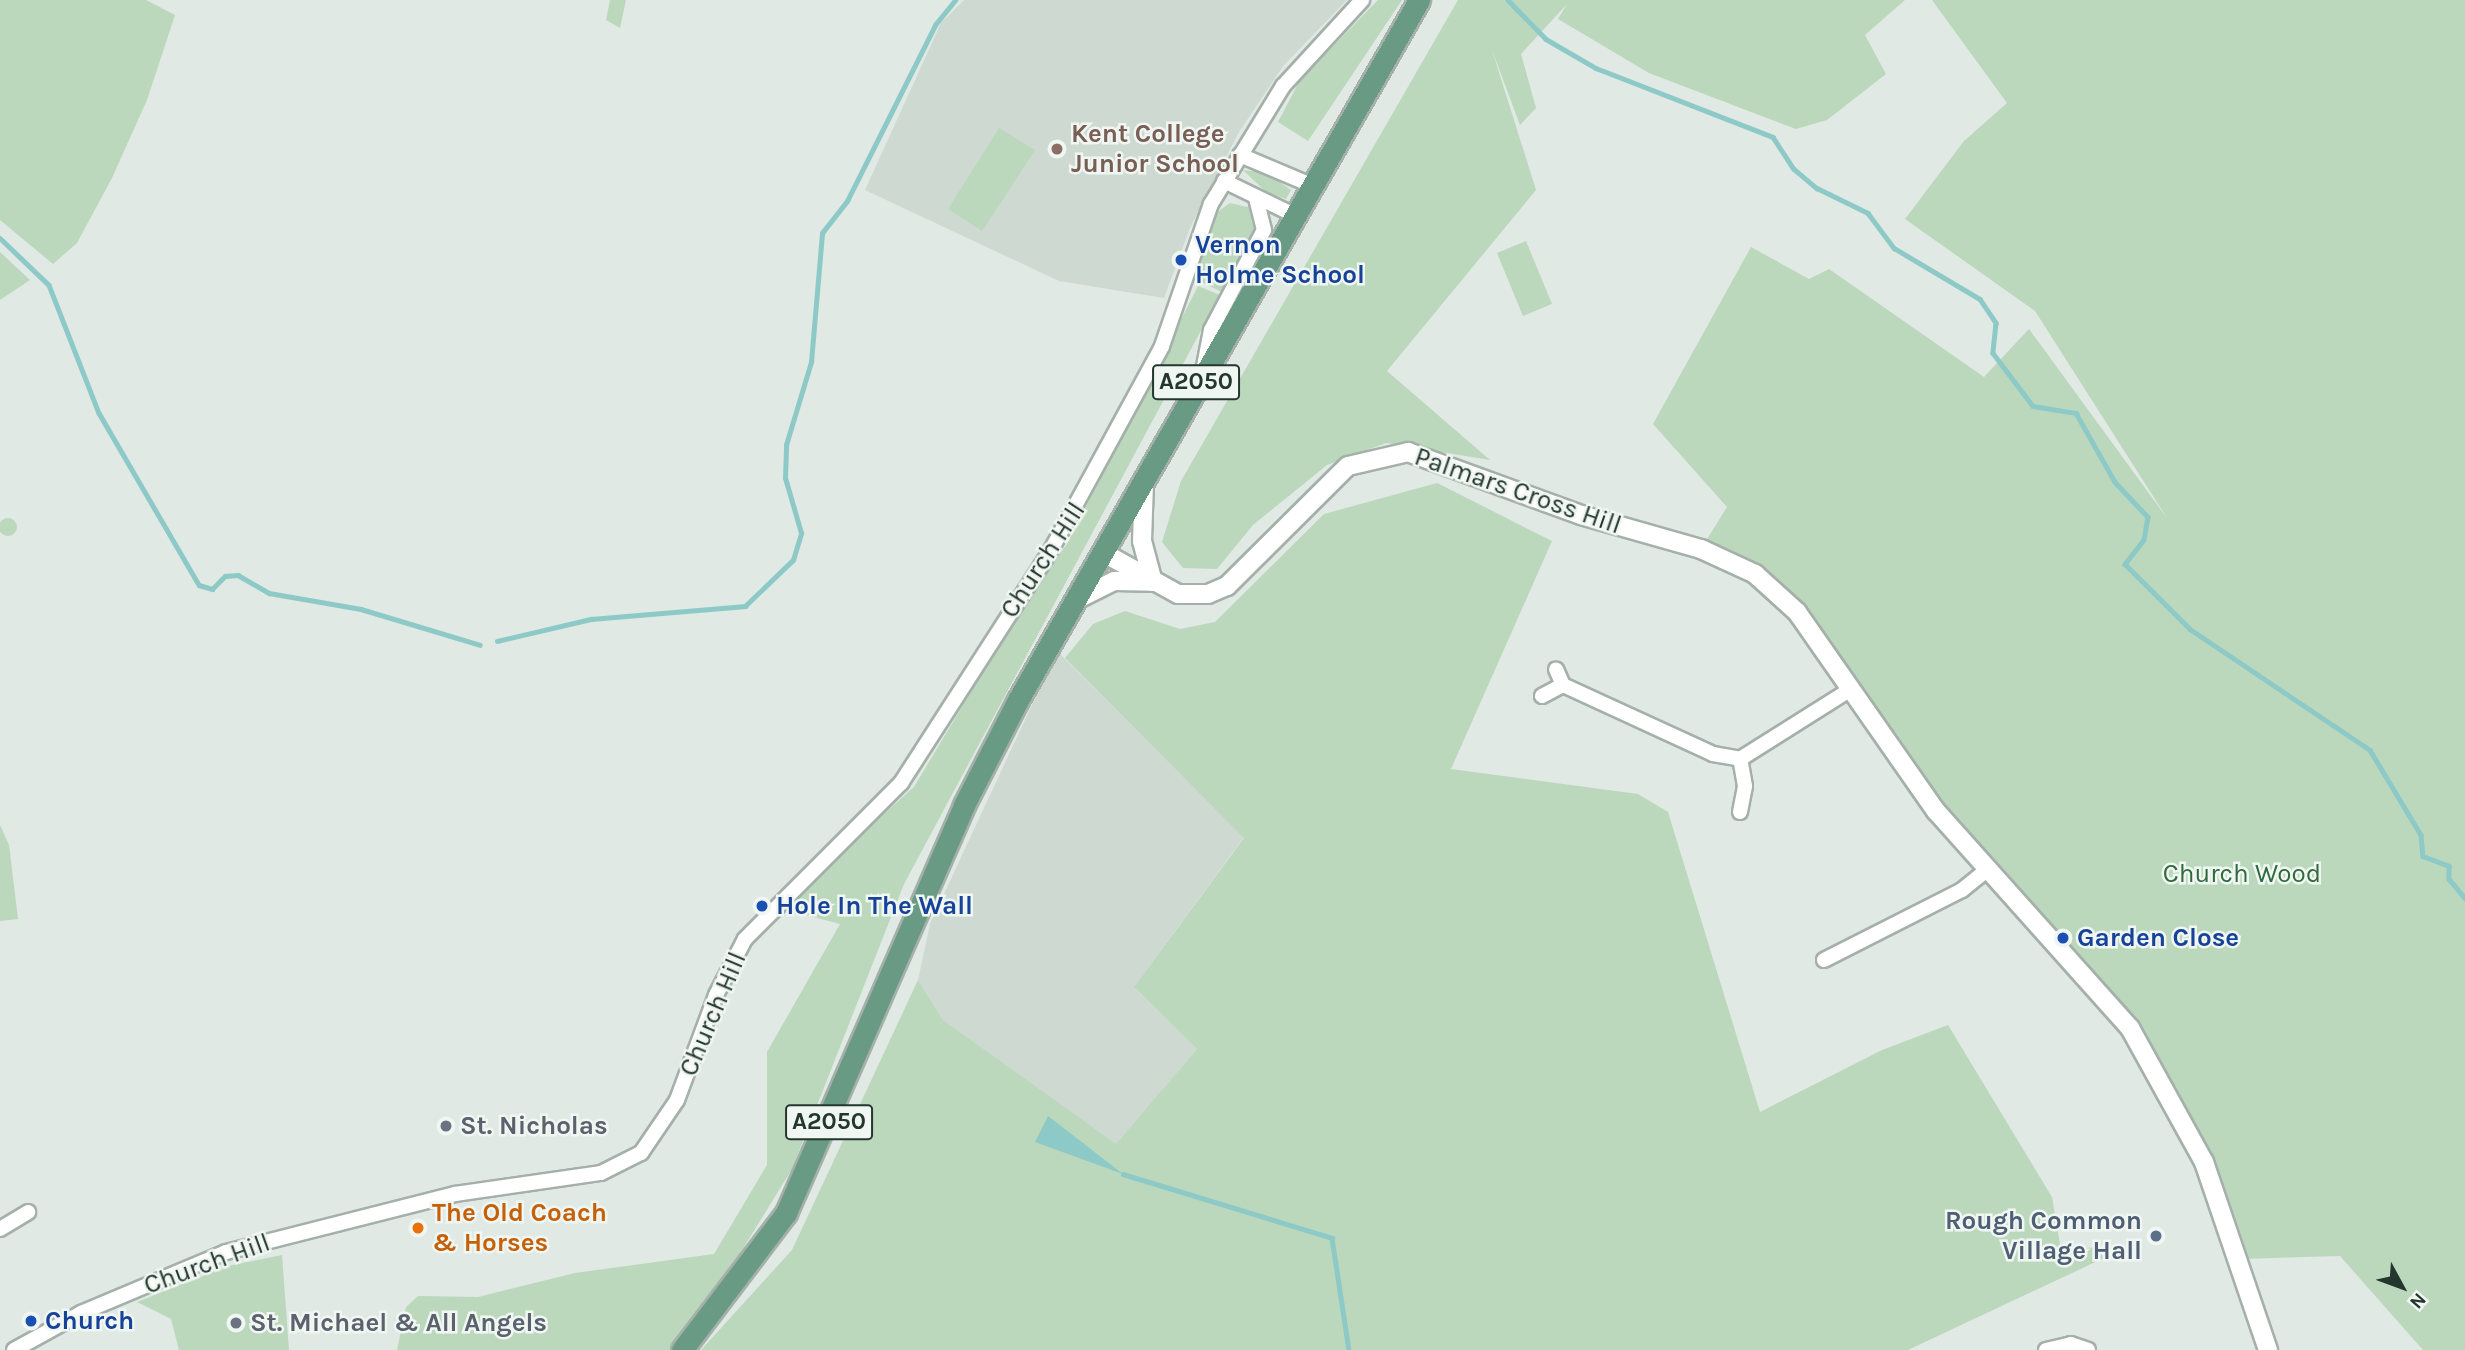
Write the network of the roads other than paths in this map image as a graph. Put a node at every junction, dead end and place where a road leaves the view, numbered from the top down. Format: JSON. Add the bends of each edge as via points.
{"nodes":[{"id":1,"x":1362,"y":0,"type":"edge"},
{"id":2,"x":1419,"y":0,"type":"edge"},
{"id":3,"x":1240,"y":155,"type":"junction"},
{"id":4,"x":1224,"y":181,"type":"junction"},
{"id":5,"x":1311,"y":185,"type":"junction"},
{"id":6,"x":1256,"y":199,"type":"junction"},
{"id":7,"x":1294,"y":215,"type":"junction"},
{"id":8,"x":1204,"y":368,"type":"junction"},
{"id":9,"x":1146,"y":474,"type":"junction"},
{"id":10,"x":1102,"y":552,"type":"junction"},
{"id":11,"x":1153,"y":582,"type":"junction"},
{"id":12,"x":1074,"y":602,"type":"junction"},
{"id":13,"x":1556,"y":669,"type":"dead end"},
{"id":14,"x":1563,"y":685,"type":"junction"},
{"id":15,"x":1851,"y":688,"type":"junction"},
{"id":16,"x":1542,"y":696,"type":"dead end"},
{"id":17,"x":1740,"y":759,"type":"junction"},
{"id":18,"x":1740,"y":812,"type":"dead end"},
{"id":19,"x":1989,"y":868,"type":"junction"},
{"id":20,"x":1824,"y":960,"type":"dead end"},
{"id":21,"x":28,"y":1212,"type":"dead end"},
{"id":22,"x":0,"y":1230,"type":"edge"},
{"id":23,"x":14,"y":1350,"type":"edge"},
{"id":24,"x":682,"y":1350,"type":"edge"},
{"id":25,"x":2046,"y":1350,"type":"edge"},
{"id":26,"x":2088,"y":1350,"type":"edge"},
{"id":27,"x":2268,"y":1350,"type":"edge"}],
"edges":[{"from":1,"to":3,"type":"street","name":"Church Hill","via":[[1307,55]]},
{"from":2,"to":5,"type":"main road","number":"A2050"},
{"from":3,"to":4,"type":"street","name":"Church Hill"},
{"from":3,"to":5,"type":"street"},
{"from":4,"to":6,"type":"street"},
{"from":4,"to":23,"type":"street","name":"Church Hill","via":[[1199,232],[1162,346],[1088,490],[901,783],[745,939],[716,995],[677,1100],[642,1153],[601,1173],[455,1194],[226,1252],[81,1313]]},
{"from":5,"to":7,"type":"main road","number":"A2050"},
{"from":6,"to":7,"type":"street"},
{"from":6,"to":8,"type":"street","via":[[1264,230],[1211,330]]},
{"from":7,"to":8,"type":"main road","number":"A2050"},
{"from":8,"to":9,"type":"main road","number":"A2050"},
{"from":9,"to":10,"type":"main road","number":"A2050"},
{"from":9,"to":11,"type":"street","via":[[1140,515]]},
{"from":10,"to":11,"type":"street","name":"Palmars Cross Hill"},
{"from":10,"to":12,"type":"main road","number":"A2050"},
{"from":11,"to":12,"type":"street","via":[[1114,581]]},
{"from":11,"to":15,"type":"street","name":"Palmars Cross Hill","via":[[1178,594],[1220,590],[1348,466],[1408,452],[1728,559],[1797,612]]},
{"from":12,"to":24,"type":"main road","number":"A2050","via":[[964,805],[786,1213]]},
{"from":13,"to":14,"type":"street"},
{"from":14,"to":16,"type":"street"},
{"from":14,"to":17,"type":"street","via":[[1713,754]]},
{"from":15,"to":17,"type":"street"},
{"from":15,"to":19,"type":"street","name":"Palmars Cross Hill","via":[[1936,811]]},
{"from":17,"to":18,"type":"street","via":[[1745,786]]},
{"from":19,"to":20,"type":"street","via":[[1962,890]]},
{"from":19,"to":27,"type":"street","name":"Palmars Cross Hill","via":[[2100,990],[2185,1121],[2233,1237]]},
{"from":21,"to":22,"type":"street"},
{"from":25,"to":26,"type":"street","via":[[2071,1344]]}]}
